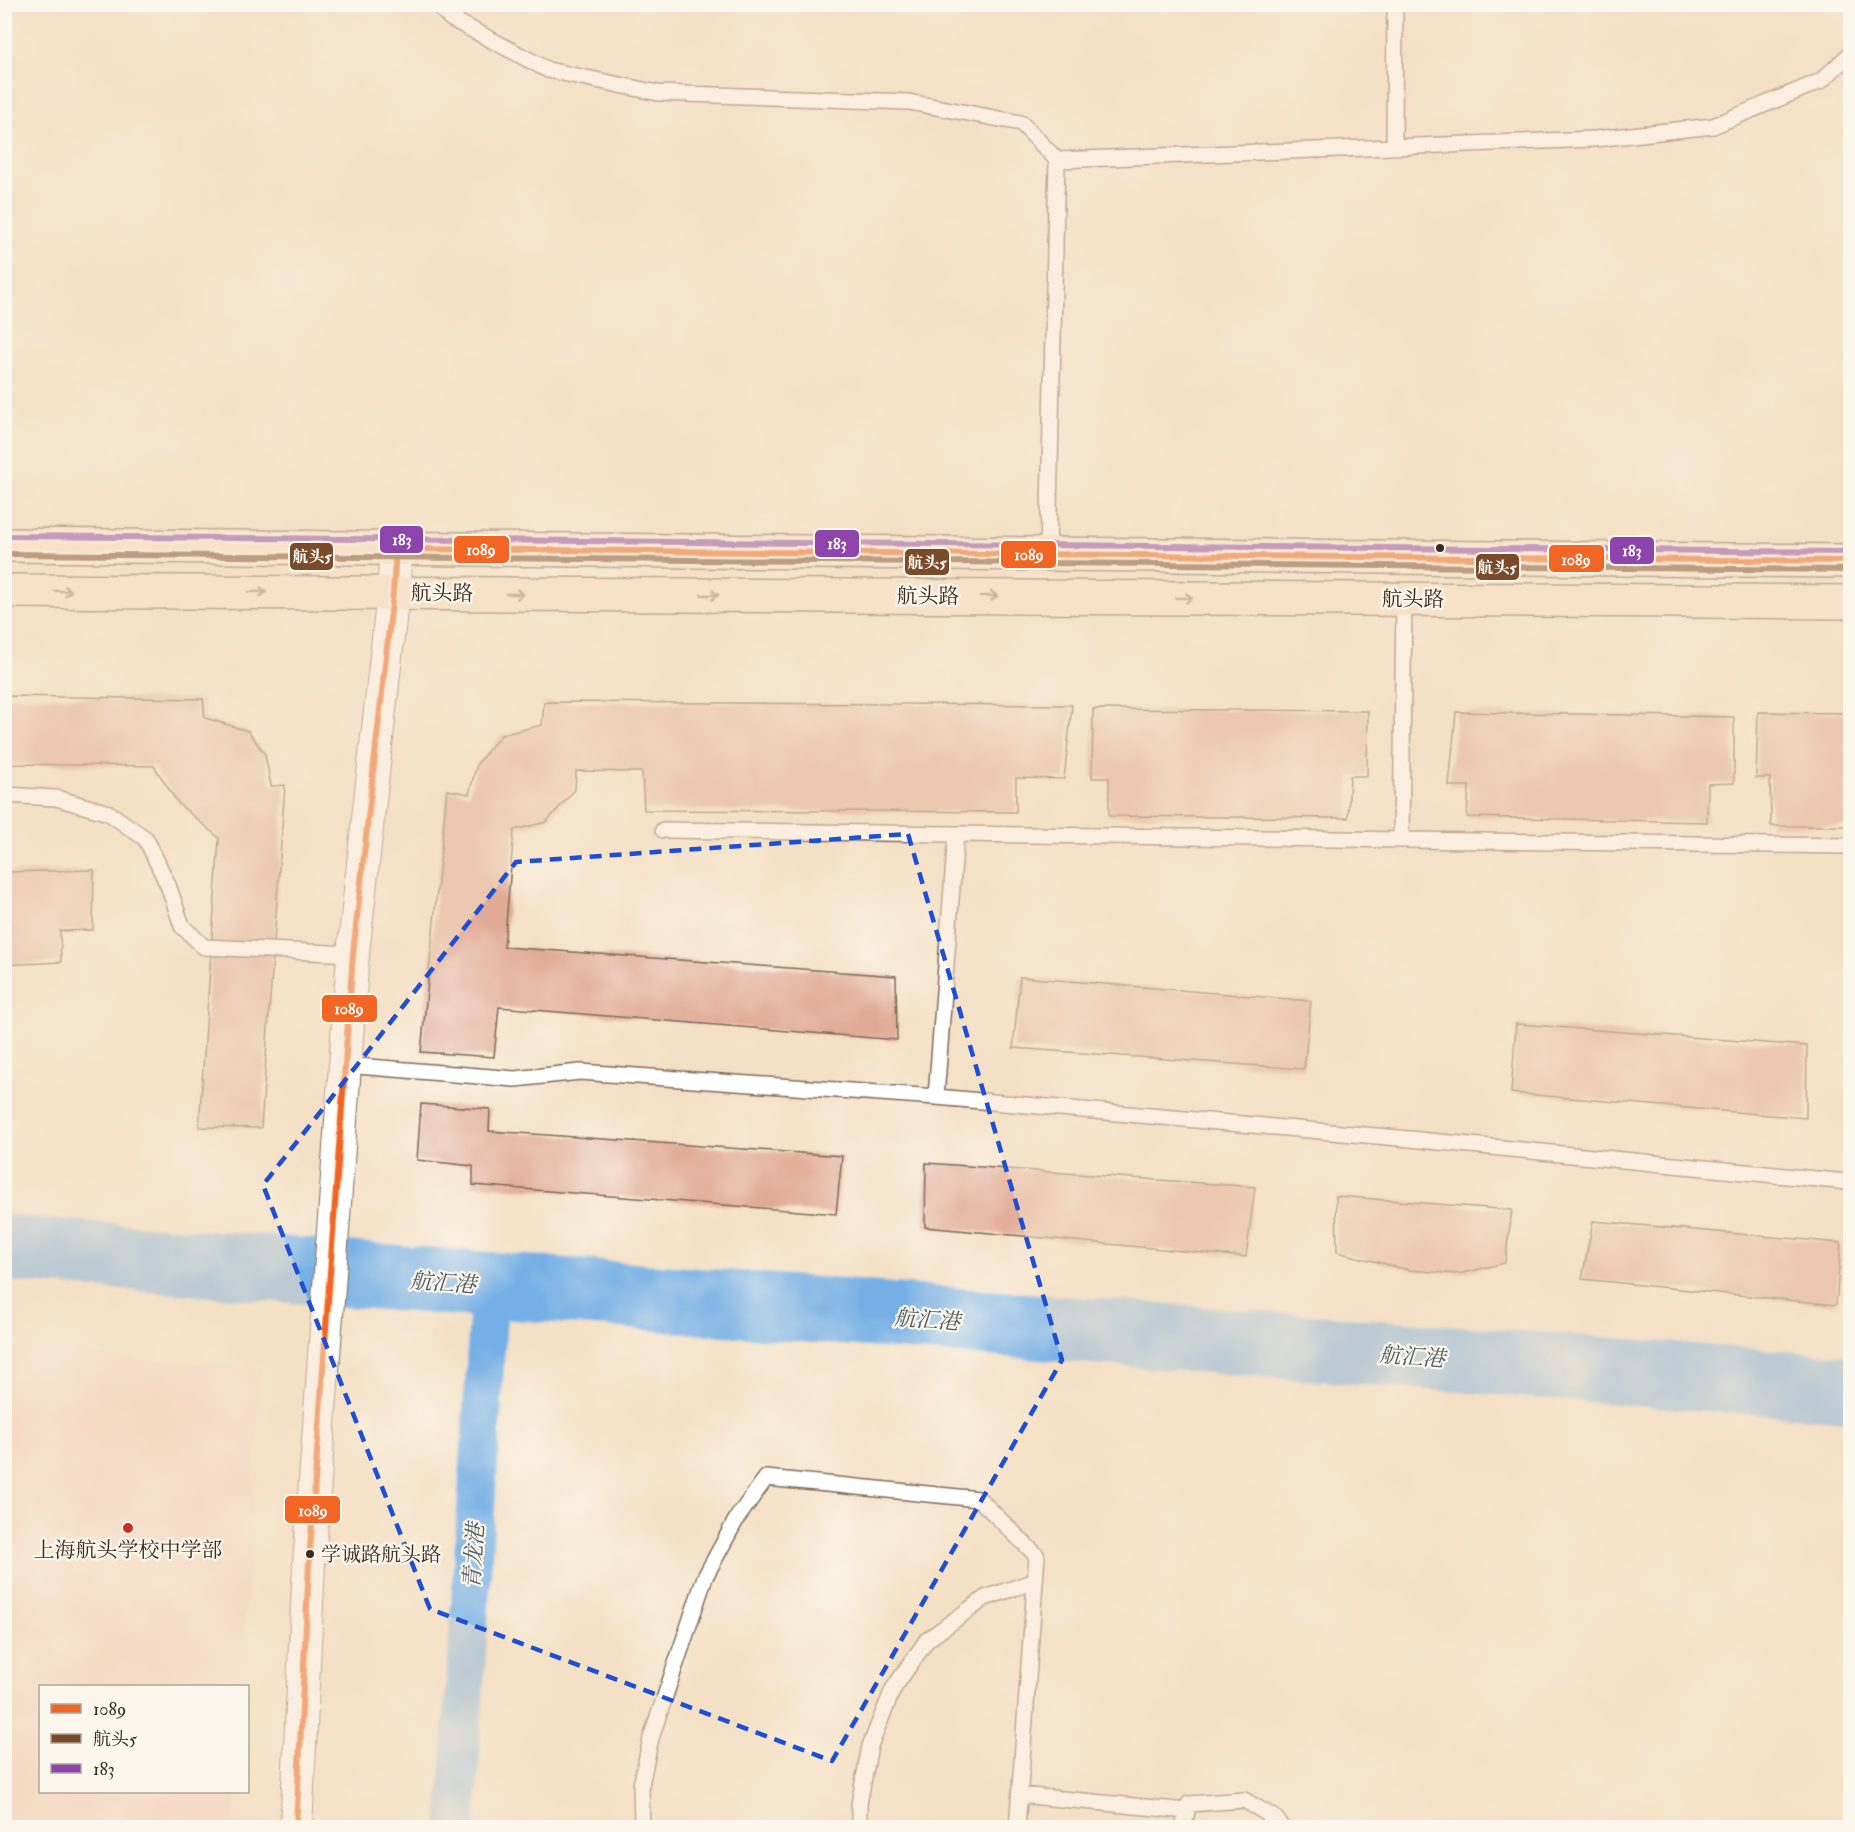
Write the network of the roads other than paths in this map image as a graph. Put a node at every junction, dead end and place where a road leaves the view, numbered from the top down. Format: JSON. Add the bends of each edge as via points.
{"nodes":[{"id":1,"x":437,"y":4,"type":"edge"},
{"id":2,"x":1395,"y":4,"type":"edge"},
{"id":3,"x":1851,"y":54,"type":"edge"},
{"id":4,"x":1394,"y":147,"type":"junction"},
{"id":5,"x":1057,"y":160,"type":"junction"},
{"id":6,"x":4,"y":545,"type":"edge"},
{"id":7,"x":396,"y":549,"type":"junction"},
{"id":8,"x":1048,"y":554,"type":"junction"},
{"id":9,"x":1851,"y":561,"type":"edge"},
{"id":10,"x":4,"y":591,"type":"edge"},
{"id":11,"x":393,"y":593,"type":"junction"},
{"id":12,"x":1404,"y":599,"type":"junction"},
{"id":13,"x":1851,"y":602,"type":"edge"},
{"id":14,"x":4,"y":795,"type":"edge"},
{"id":15,"x":663,"y":830,"type":"dead end"},
{"id":16,"x":956,"y":834,"type":"junction"},
{"id":17,"x":1401,"y":840,"type":"junction"},
{"id":18,"x":1851,"y":846,"type":"edge"},
{"id":19,"x":353,"y":954,"type":"junction"},
{"id":20,"x":345,"y":1065,"type":"junction"},
{"id":21,"x":936,"y":1097,"type":"junction"},
{"id":22,"x":1851,"y":1180,"type":"edge"},
{"id":23,"x":1035,"y":1581,"type":"junction"},
{"id":24,"x":1020,"y":1795,"type":"junction"},
{"id":25,"x":1187,"y":1811,"type":"junction"},
{"id":26,"x":296,"y":1827,"type":"edge"},
{"id":27,"x":642,"y":1827,"type":"edge"},
{"id":28,"x":859,"y":1827,"type":"edge"},
{"id":29,"x":1017,"y":1827,"type":"edge"},
{"id":30,"x":1183,"y":1827,"type":"edge"},
{"id":31,"x":1283,"y":1827,"type":"edge"}],
"edges":[{"from":1,"to":5,"type":"lane","via":[[450,18],[548,70],[658,93],[909,102],[1021,123]]},
{"from":2,"to":4,"type":"lane"},
{"from":3,"to":4,"type":"lane","via":[[1821,81],[1713,126],[1595,139]]},
{"from":4,"to":5,"type":"lane"},
{"from":5,"to":8,"type":"lane"},
{"from":6,"to":7,"type":"main road","name":"航头路"},
{"from":7,"to":8,"type":"main road","name":"航头路"},
{"from":7,"to":11,"type":"street"},
{"from":8,"to":9,"type":"main road","name":"航头路"},
{"from":10,"to":11,"type":"main road","name":"航头路","one_way":true},
{"from":11,"to":12,"type":"main road","name":"航头路","one_way":true},
{"from":11,"to":19,"type":"street"},
{"from":12,"to":13,"type":"main road","name":"航头路"},
{"from":12,"to":17,"type":"lane"},
{"from":14,"to":19,"type":"lane","via":[[56,798],[109,813],[146,839],[182,926],[204,947]]},
{"from":15,"to":16,"type":"lane"},
{"from":16,"to":17,"type":"lane"},
{"from":16,"to":21,"type":"lane"},
{"from":17,"to":18,"type":"lane"},
{"from":19,"to":20,"type":"street"},
{"from":20,"to":21,"type":"lane","via":[[515,1079],[580,1072]]},
{"from":20,"to":26,"type":"street","via":[[309,1564]]},
{"from":21,"to":22,"type":"lane"},
{"from":23,"to":24,"type":"lane"},
{"from":23,"to":27,"type":"lane","via":[[1037,1556],[980,1499],[766,1478],[736,1518],[705,1576],[651,1738],[641,1785]]},
{"from":23,"to":28,"type":"lane","via":[[985,1598],[927,1640],[893,1689],[870,1746],[859,1804]]},
{"from":24,"to":25,"type":"lane"},
{"from":24,"to":29,"type":"lane"},
{"from":25,"to":30,"type":"lane"},
{"from":25,"to":31,"type":"lane","via":[[1189,1804],[1244,1800]]}]}
